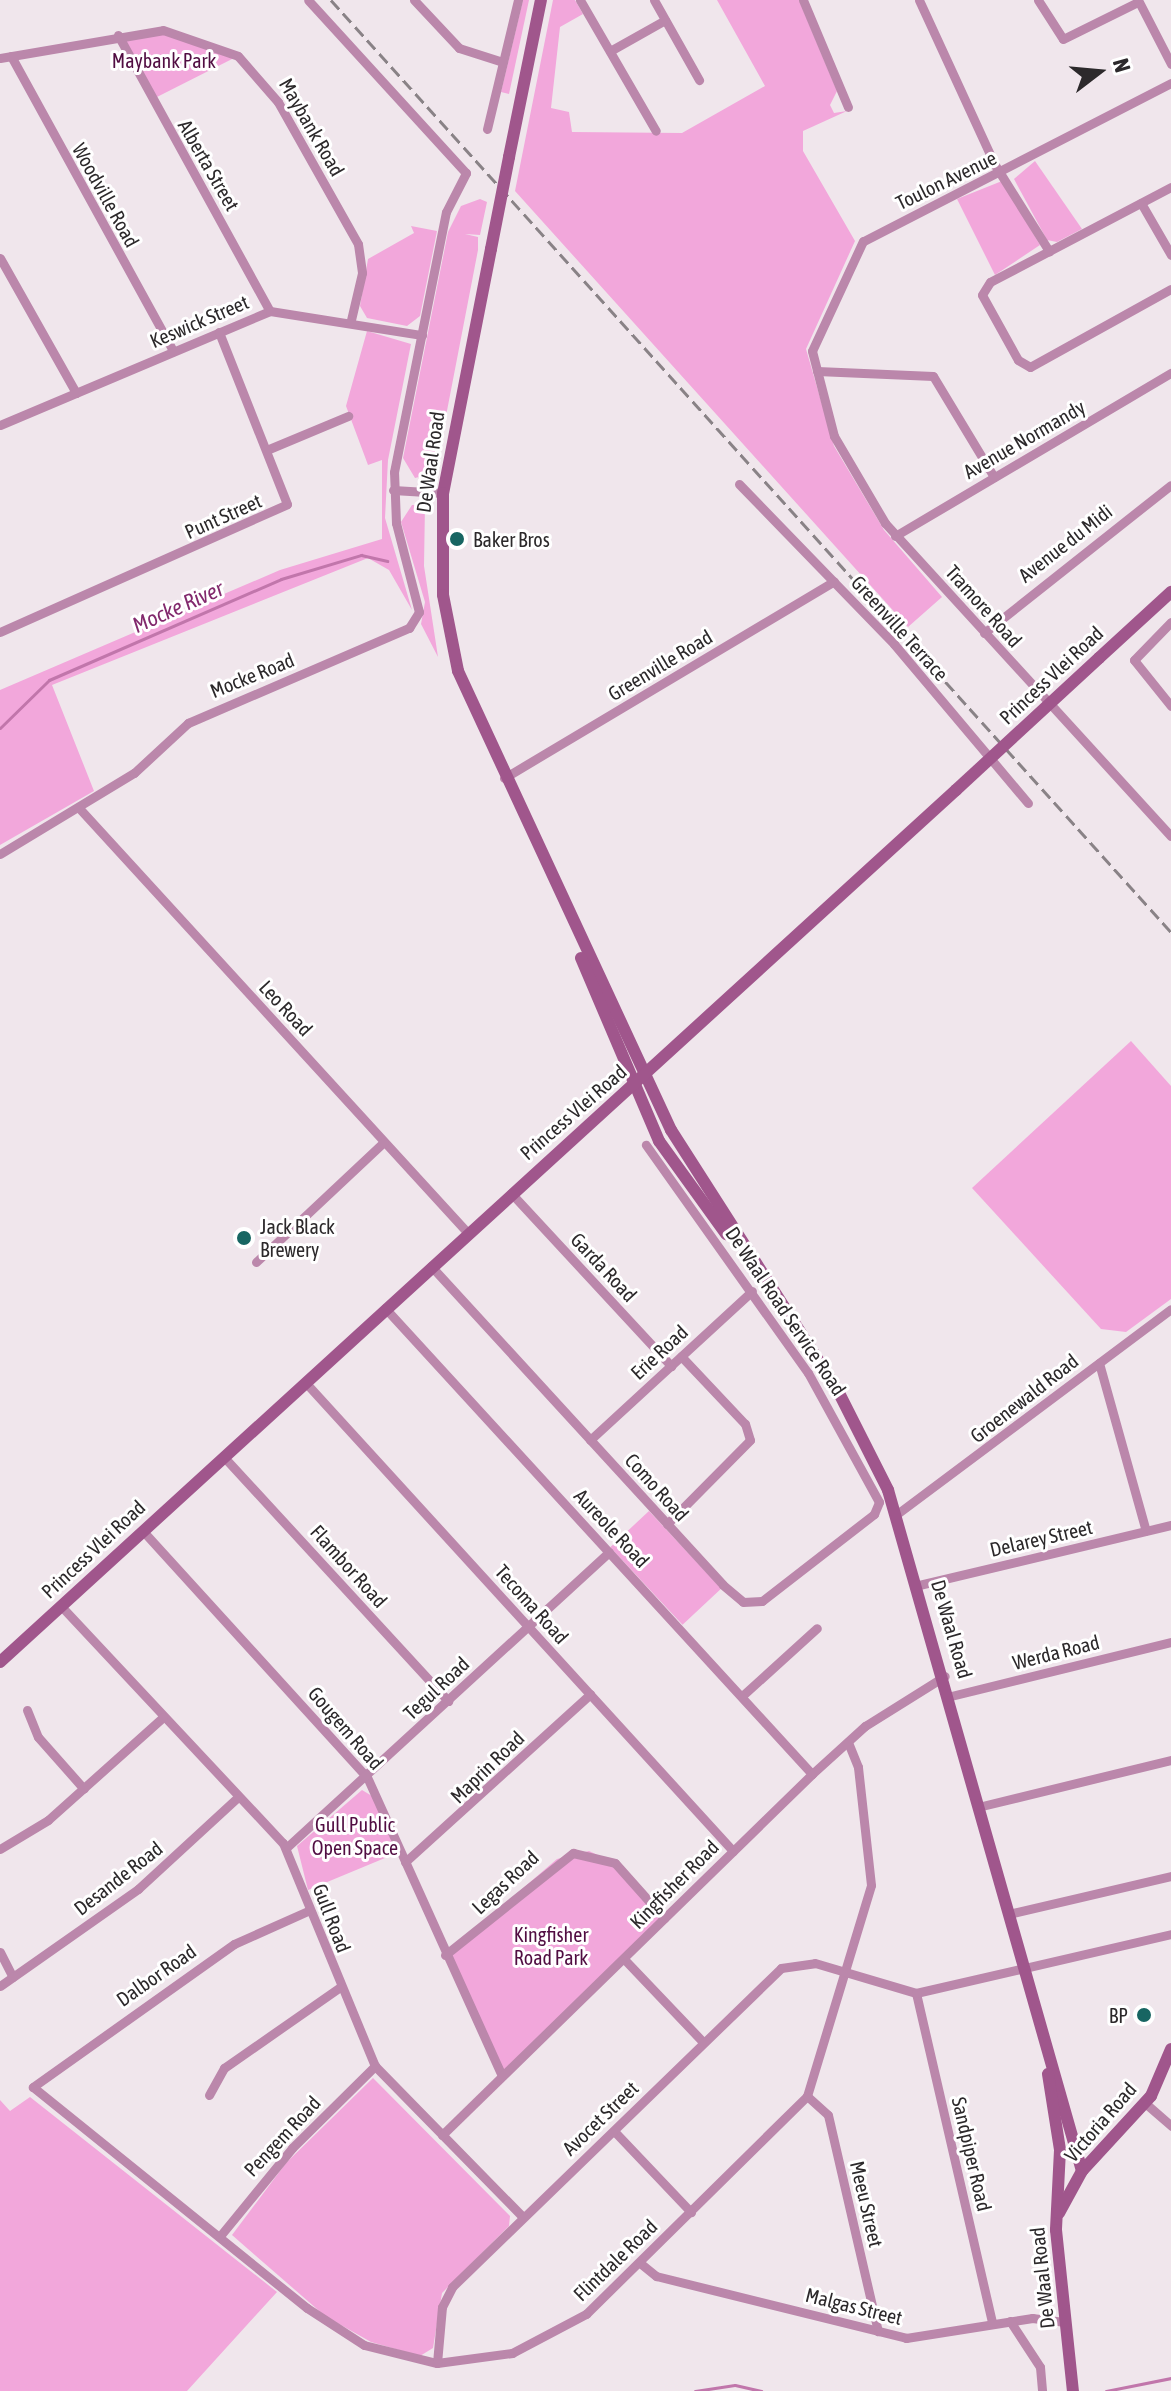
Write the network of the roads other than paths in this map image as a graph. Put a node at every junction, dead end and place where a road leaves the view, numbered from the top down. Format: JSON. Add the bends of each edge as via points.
{"nodes":[{"id":1,"x":308,"y":0,"type":"edge"},
{"id":2,"x":414,"y":0,"type":"edge"},
{"id":3,"x":518,"y":0,"type":"edge"},
{"id":4,"x":541,"y":0,"type":"edge"},
{"id":5,"x":580,"y":0,"type":"edge"},
{"id":6,"x":654,"y":0,"type":"edge"},
{"id":7,"x":803,"y":0,"type":"edge"},
{"id":8,"x":919,"y":0,"type":"edge"},
{"id":9,"x":1038,"y":0,"type":"edge"},
{"id":10,"x":1138,"y":1,"type":"edge"},
{"id":11,"x":665,"y":20,"type":"junction"},
{"id":12,"x":118,"y":35,"type":"junction"},
{"id":13,"x":610,"y":51,"type":"junction"},
{"id":14,"x":11,"y":56,"type":"junction"},
{"id":15,"x":0,"y":58,"type":"edge"},
{"id":16,"x":503,"y":62,"type":"junction"},
{"id":17,"x":1171,"y":64,"type":"edge"},
{"id":18,"x":699,"y":80,"type":"dead end"},
{"id":19,"x":1171,"y":83,"type":"edge"},
{"id":20,"x":848,"y":107,"type":"dead end"},
{"id":21,"x":487,"y":129,"type":"dead end"},
{"id":22,"x":656,"y":131,"type":"dead end"},
{"id":23,"x":1002,"y":172,"type":"junction"},
{"id":24,"x":1171,"y":187,"type":"edge"},
{"id":25,"x":1141,"y":203,"type":"junction"},
{"id":26,"x":1049,"y":251,"type":"junction"},
{"id":27,"x":1171,"y":255,"type":"edge"},
{"id":28,"x":0,"y":258,"type":"edge"},
{"id":29,"x":1171,"y":289,"type":"edge"},
{"id":30,"x":270,"y":311,"type":"junction"},
{"id":31,"x":351,"y":320,"type":"junction"},
{"id":32,"x":219,"y":332,"type":"junction"},
{"id":33,"x":422,"y":335,"type":"junction"},
{"id":34,"x":173,"y":351,"type":"junction"},
{"id":35,"x":817,"y":371,"type":"junction"},
{"id":36,"x":1171,"y":373,"type":"edge"},
{"id":37,"x":76,"y":393,"type":"junction"},
{"id":38,"x":348,"y":416,"type":"dead end"},
{"id":39,"x":0,"y":425,"type":"edge"},
{"id":40,"x":269,"y":449,"type":"junction"},
{"id":41,"x":994,"y":477,"type":"junction"},
{"id":42,"x":739,"y":484,"type":"dead end"},
{"id":43,"x":1171,"y":485,"type":"edge"},
{"id":44,"x":393,"y":490,"type":"junction"},
{"id":45,"x":443,"y":493,"type":"junction"},
{"id":46,"x":895,"y":536,"type":"junction"},
{"id":47,"x":834,"y":581,"type":"junction"},
{"id":48,"x":1171,"y":592,"type":"edge"},
{"id":49,"x":1171,"y":622,"type":"edge"},
{"id":50,"x":0,"y":632,"type":"edge"},
{"id":51,"x":984,"y":633,"type":"junction"},
{"id":52,"x":1171,"y":706,"type":"edge"},
{"id":53,"x":503,"y":778,"type":"junction"},
{"id":54,"x":1028,"y":803,"type":"dead end"},
{"id":55,"x":79,"y":808,"type":"junction"},
{"id":56,"x":1171,"y":836,"type":"edge"},
{"id":57,"x":0,"y":854,"type":"edge"},
{"id":58,"x":566,"y":913,"type":"junction"},
{"id":59,"x":645,"y":1077,"type":"junction"},
{"id":60,"x":633,"y":1087,"type":"junction"},
{"id":61,"x":384,"y":1142,"type":"junction"},
{"id":62,"x":646,"y":1145,"type":"dead end"},
{"id":63,"x":511,"y":1193,"type":"junction"},
{"id":64,"x":467,"y":1232,"type":"junction"},
{"id":65,"x":256,"y":1262,"type":"dead end"},
{"id":66,"x":431,"y":1266,"type":"junction"},
{"id":67,"x":761,"y":1277,"type":"junction"},
{"id":68,"x":752,"y":1291,"type":"junction"},
{"id":69,"x":385,"y":1308,"type":"junction"},
{"id":70,"x":1171,"y":1309,"type":"edge"},
{"id":71,"x":681,"y":1356,"type":"junction"},
{"id":72,"x":1099,"y":1363,"type":"junction"},
{"id":73,"x":671,"y":1366,"type":"junction"},
{"id":74,"x":305,"y":1382,"type":"junction"},
{"id":75,"x":590,"y":1440,"type":"junction"},
{"id":76,"x":223,"y":1456,"type":"junction"},
{"id":77,"x":880,"y":1506,"type":"joint"},
{"id":78,"x":897,"y":1514,"type":"junction"},
{"id":79,"x":667,"y":1524,"type":"junction"},
{"id":80,"x":1171,"y":1525,"type":"edge"},
{"id":81,"x":142,"y":1530,"type":"junction"},
{"id":82,"x":1146,"y":1531,"type":"junction"},
{"id":83,"x":609,"y":1552,"type":"junction"},
{"id":84,"x":919,"y":1585,"type":"junction"},
{"id":85,"x":61,"y":1606,"type":"junction"},
{"id":86,"x":528,"y":1627,"type":"junction"},
{"id":87,"x":817,"y":1628,"type":"dead end"},
{"id":88,"x":1171,"y":1642,"type":"edge"},
{"id":89,"x":0,"y":1662,"type":"edge"},
{"id":90,"x":945,"y":1676,"type":"junction"},
{"id":91,"x":590,"y":1694,"type":"junction"},
{"id":92,"x":742,"y":1696,"type":"junction"},
{"id":93,"x":951,"y":1696,"type":"junction"},
{"id":94,"x":448,"y":1701,"type":"junction"},
{"id":95,"x":27,"y":1710,"type":"dead end"},
{"id":96,"x":163,"y":1717,"type":"junction"},
{"id":97,"x":848,"y":1742,"type":"junction"},
{"id":98,"x":1171,"y":1760,"type":"edge"},
{"id":99,"x":812,"y":1774,"type":"junction"},
{"id":100,"x":367,"y":1777,"type":"junction"},
{"id":101,"x":84,"y":1789,"type":"junction"},
{"id":102,"x":237,"y":1798,"type":"junction"},
{"id":103,"x":982,"y":1806,"type":"junction"},
{"id":104,"x":286,"y":1848,"type":"junction"},
{"id":105,"x":0,"y":1849,"type":"edge"},
{"id":106,"x":733,"y":1851,"type":"junction"},
{"id":107,"x":405,"y":1862,"type":"junction"},
{"id":108,"x":1171,"y":1876,"type":"edge"},
{"id":109,"x":310,"y":1910,"type":"junction"},
{"id":110,"x":1013,"y":1913,"type":"junction"},
{"id":111,"x":664,"y":1918,"type":"junction"},
{"id":112,"x":1171,"y":1934,"type":"edge"},
{"id":113,"x":0,"y":1952,"type":"edge"},
{"id":114,"x":445,"y":1955,"type":"junction"},
{"id":115,"x":624,"y":1959,"type":"junction"},
{"id":116,"x":1027,"y":1969,"type":"junction"},
{"id":117,"x":846,"y":1974,"type":"junction"},
{"id":118,"x":13,"y":1977,"type":"junction"},
{"id":119,"x":0,"y":1986,"type":"edge"},
{"id":120,"x":340,"y":1987,"type":"junction"},
{"id":121,"x":916,"y":1993,"type":"junction"},
{"id":122,"x":1039,"y":2019,"type":"junction"},
{"id":123,"x":703,"y":2042,"type":"junction"},
{"id":124,"x":1171,"y":2049,"type":"edge"},
{"id":125,"x":375,"y":2066,"type":"junction"},
{"id":126,"x":502,"y":2076,"type":"junction"},
{"id":127,"x":33,"y":2087,"type":"joint"},
{"id":128,"x":209,"y":2095,"type":"dead end"},
{"id":129,"x":807,"y":2096,"type":"junction"},
{"id":130,"x":1145,"y":2103,"type":"junction"},
{"id":131,"x":1171,"y":2126,"type":"edge"},
{"id":132,"x":614,"y":2131,"type":"junction"},
{"id":133,"x":442,"y":2135,"type":"junction"},
{"id":134,"x":1060,"y":2157,"type":"junction"},
{"id":135,"x":1082,"y":2171,"type":"junction"},
{"id":136,"x":691,"y":2212,"type":"junction"},
{"id":137,"x":523,"y":2217,"type":"junction"},
{"id":138,"x":1056,"y":2220,"type":"junction"},
{"id":139,"x":220,"y":2236,"type":"junction"},
{"id":140,"x":640,"y":2263,"type":"junction"},
{"id":141,"x":1010,"y":2321,"type":"junction"},
{"id":142,"x":1066,"y":2322,"type":"junction"},
{"id":143,"x":992,"y":2323,"type":"junction"},
{"id":144,"x":878,"y":2331,"type":"junction"},
{"id":145,"x":437,"y":2363,"type":"junction"},
{"id":146,"x":1042,"y":2391,"type":"edge"},
{"id":147,"x":1073,"y":2391,"type":"edge"}],
"edges":[{"from":1,"to":33,"type":"street","name":"Mocke Road","via":[[466,173],[446,212]]},
{"from":2,"to":16,"type":"street","via":[[459,48]]},
{"from":3,"to":16,"type":"street"},
{"from":4,"to":45,"type":"main road","name":"De Waal Road","bridge":true},
{"from":5,"to":13,"type":"street"},
{"from":6,"to":11,"type":"street"},
{"from":7,"to":20,"type":"street"},
{"from":8,"to":23,"type":"street"},
{"from":9,"to":10,"type":"street","via":[[1063,39]]},
{"from":10,"to":17,"type":"street"},
{"from":11,"to":13,"type":"street"},
{"from":11,"to":18,"type":"street"},
{"from":12,"to":14,"type":"street","name":"Maybank Road"},
{"from":12,"to":30,"type":"street","name":"Alberta Street"},
{"from":12,"to":31,"type":"street","name":"Maybank Road","via":[[195,35],[259,75],[358,244],[362,273]]},
{"from":13,"to":22,"type":"street"},
{"from":14,"to":15,"type":"street","name":"Maybank Road"},
{"from":14,"to":34,"type":"street","name":"Woodville Road"},
{"from":16,"to":21,"type":"street"},
{"from":19,"to":23,"type":"street","name":"Toulon Avenue"},
{"from":23,"to":26,"type":"street"},
{"from":23,"to":35,"type":"street","name":"Toulon Avenue","via":[[861,243],[813,342]]},
{"from":24,"to":25,"type":"street"},
{"from":25,"to":26,"type":"street"},
{"from":25,"to":27,"type":"street"},
{"from":26,"to":29,"type":"street","via":[[983,291],[1027,367]]},
{"from":28,"to":37,"type":"street"},
{"from":30,"to":31,"type":"street","name":"Keswick Street"},
{"from":30,"to":32,"type":"street","name":"Keswick Street"},
{"from":31,"to":33,"type":"street","name":"Keswick Street"},
{"from":32,"to":34,"type":"street","name":"Keswick Street"},
{"from":32,"to":40,"type":"street","name":"Punt Street"},
{"from":33,"to":44,"type":"street","name":"Mocke Road"},
{"from":34,"to":37,"type":"street","name":"Keswick Street"},
{"from":35,"to":41,"type":"street","via":[[933,376]]},
{"from":35,"to":46,"type":"street","name":"Tramore Road","via":[[834,436]]},
{"from":36,"to":41,"type":"street","name":"Avenue Normandy"},
{"from":37,"to":39,"type":"street","name":"Keswick Street"},
{"from":38,"to":40,"type":"street"},
{"from":40,"to":50,"type":"street","name":"Punt Street","via":[[289,498],[283,509]]},
{"from":41,"to":46,"type":"street","name":"Avenue Normandy"},
{"from":42,"to":47,"type":"street","name":"Greenville Terrace"},
{"from":43,"to":51,"type":"street","name":"Avenue du Midi"},
{"from":44,"to":45,"type":"street"},
{"from":44,"to":55,"type":"street","name":"Mocke Road","via":[[420,603],[413,625],[188,723],[134,773]]},
{"from":45,"to":53,"type":"main road","name":"De Waal Road","via":[[441,567],[451,643]]},
{"from":46,"to":51,"type":"street","name":"Tramore Road"},
{"from":47,"to":53,"type":"street","name":"Greenville Road"},
{"from":47,"to":54,"type":"street","name":"Greenville Terrace"},
{"from":48,"to":59,"type":"main road","name":"Princess Vlei Road","bridge":true},
{"from":49,"to":52,"type":"street","via":[[1134,660]]},
{"from":51,"to":56,"type":"street","name":"Tramore Road"},
{"from":53,"to":58,"type":"main road","name":"De Waal Road"},
{"from":55,"to":57,"type":"street","name":"Mocke Road"},
{"from":55,"to":61,"type":"street","name":"Leo Road"},
{"from":58,"to":59,"type":"main road","name":"De Waal Road"},
{"from":58,"to":60,"type":"main road","name":"De Waal Road"},
{"from":59,"to":60,"type":"main road","name":"Princess Vlei Road"},
{"from":59,"to":67,"type":"main road","name":"De Waal Road"},
{"from":60,"to":63,"type":"main road","name":"Princess Vlei Road"},
{"from":60,"to":67,"type":"main road","name":"De Waal Road","via":[[676,1168]]},
{"from":61,"to":64,"type":"street","name":"Leo Road"},
{"from":61,"to":65,"type":"street"},
{"from":62,"to":68,"type":"street","name":"De Waal Road Service Road"},
{"from":63,"to":64,"type":"main road","name":"Princess Vlei Road"},
{"from":63,"to":73,"type":"street","name":"Garda Road"},
{"from":64,"to":66,"type":"main road","name":"Princess Vlei Road"},
{"from":66,"to":69,"type":"main road","name":"Princess Vlei Road"},
{"from":66,"to":75,"type":"street","name":"Como Road"},
{"from":67,"to":78,"type":"main road","name":"De Waal Road","via":[[856,1422]]},
{"from":68,"to":71,"type":"street","name":"Erie Road"},
{"from":68,"to":77,"type":"street","name":"De Waal Road Service Road","via":[[842,1426]]},
{"from":69,"to":74,"type":"main road","name":"Princess Vlei Road"},
{"from":69,"to":83,"type":"street","name":"Aureole Road"},
{"from":70,"to":72,"type":"street","name":"Groenewald Road"},
{"from":71,"to":73,"type":"street","name":"Erie Road"},
{"from":71,"to":79,"type":"street","via":[[745,1424],[750,1440]]},
{"from":72,"to":78,"type":"street","name":"Groenewald Road"},
{"from":72,"to":82,"type":"street"},
{"from":73,"to":75,"type":"street","name":"Erie Road"},
{"from":74,"to":76,"type":"main road","name":"Princess Vlei Road"},
{"from":74,"to":86,"type":"street","name":"Tecoma Road"},
{"from":75,"to":79,"type":"street","name":"Como Road"},
{"from":76,"to":81,"type":"main road","name":"Princess Vlei Road"},
{"from":76,"to":94,"type":"street","name":"Flambor Road"},
{"from":77,"to":79,"type":"street","name":"Como Road","via":[[749,1605]]},
{"from":78,"to":84,"type":"main road","name":"De Waal Road"},
{"from":80,"to":82,"type":"street","name":"Delarey Street"},
{"from":81,"to":85,"type":"main road","name":"Princess Vlei Road"},
{"from":81,"to":100,"type":"street","name":"Gougem Road"},
{"from":82,"to":84,"type":"street","name":"Delarey Street"},
{"from":83,"to":86,"type":"street","name":"Tegul Road"},
{"from":83,"to":92,"type":"street","name":"Aureole Road"},
{"from":84,"to":90,"type":"main road","name":"De Waal Road"},
{"from":85,"to":89,"type":"main road","name":"Princess Vlei Road"},
{"from":85,"to":96,"type":"street","name":"Gull Road"},
{"from":86,"to":91,"type":"street","name":"Tecoma Road"},
{"from":86,"to":94,"type":"street","name":"Tegul Road"},
{"from":87,"to":92,"type":"street"},
{"from":88,"to":93,"type":"street","name":"Werda Road"},
{"from":90,"to":93,"type":"main road","name":"De Waal Road"},
{"from":90,"to":97,"type":"street","name":"Kingfisher Road"},
{"from":91,"to":106,"type":"street","name":"Tecoma Road"},
{"from":91,"to":107,"type":"street","name":"Maprin Road"},
{"from":92,"to":99,"type":"street","name":"Aureole Road"},
{"from":93,"to":103,"type":"main road","name":"De Waal Road"},
{"from":94,"to":100,"type":"street","name":"Tegul Road"},
{"from":95,"to":101,"type":"street","via":[[38,1737]]},
{"from":96,"to":101,"type":"street"},
{"from":96,"to":102,"type":"street","name":"Gull Road"},
{"from":97,"to":99,"type":"street","name":"Kingfisher Road"},
{"from":97,"to":117,"type":"street","name":"Flintdale Road","via":[[871,1885]]},
{"from":98,"to":103,"type":"street"},
{"from":99,"to":106,"type":"street","name":"Kingfisher Road"},
{"from":100,"to":104,"type":"street","name":"Tegul Road"},
{"from":100,"to":107,"type":"street","name":"Gougem Road"},
{"from":101,"to":105,"type":"street"},
{"from":102,"to":104,"type":"street","name":"Gull Road"},
{"from":102,"to":118,"type":"street","name":"Desande Road","via":[[138,1889]]},
{"from":103,"to":110,"type":"main road","name":"De Waal Road"},
{"from":104,"to":109,"type":"street","name":"Gull Road"},
{"from":106,"to":111,"type":"street","name":"Kingfisher Road"},
{"from":107,"to":114,"type":"street","name":"Gougem Road"},
{"from":108,"to":110,"type":"street"},
{"from":109,"to":120,"type":"street","name":"Gull Road"},
{"from":109,"to":127,"type":"street","name":"Dalbor Road","via":[[234,1944]]},
{"from":110,"to":116,"type":"main road","name":"De Waal Road"},
{"from":111,"to":114,"type":"street","name":"Legas Road","via":[[615,1863],[573,1853]]},
{"from":111,"to":115,"type":"street","name":"Kingfisher Road"},
{"from":112,"to":116,"type":"street"},
{"from":113,"to":118,"type":"street"},
{"from":114,"to":126,"type":"street","name":"Gougem Road"},
{"from":115,"to":123,"type":"street"},
{"from":115,"to":126,"type":"street","name":"Kingfisher Road"},
{"from":116,"to":121,"type":"street"},
{"from":116,"to":122,"type":"main road","name":"De Waal Road"},
{"from":117,"to":121,"type":"street","name":"Avocet Street"},
{"from":117,"to":123,"type":"street","name":"Avocet Street","via":[[815,1963],[781,1968]]},
{"from":117,"to":129,"type":"street","name":"Flintdale Road"},
{"from":118,"to":119,"type":"street","name":"Desande Road"},
{"from":120,"to":125,"type":"street","name":"Gull Road"},
{"from":120,"to":128,"type":"street","via":[[224,2068]]},
{"from":121,"to":143,"type":"street","name":"Sandpiper Road"},
{"from":122,"to":134,"type":"main road","name":"De Waal Road"},
{"from":122,"to":135,"type":"main road","name":"De Waal Road"},
{"from":123,"to":132,"type":"street","name":"Avocet Street"},
{"from":124,"to":130,"type":"main road","name":"Victoria Road"},
{"from":125,"to":133,"type":"street","name":"Gull Road"},
{"from":125,"to":139,"type":"street","name":"Pengem Road","via":[[292,2148]]},
{"from":126,"to":133,"type":"street","name":"Kingfisher Road"},
{"from":127,"to":139,"type":"street","name":"Flintdale Road"},
{"from":129,"to":136,"type":"street","name":"Flintdale Road"},
{"from":129,"to":144,"type":"street","name":"Meeu Street","via":[[828,2115]]},
{"from":130,"to":131,"type":"street"},
{"from":130,"to":135,"type":"main road","name":"Victoria Road"},
{"from":132,"to":136,"type":"street"},
{"from":132,"to":137,"type":"street","name":"Avocet Street"},
{"from":133,"to":137,"type":"street","name":"Gull Road"},
{"from":134,"to":135,"type":"main road"},
{"from":134,"to":138,"type":"main road","name":"De Waal Road"},
{"from":135,"to":138,"type":"main road","name":"Victoria Road"},
{"from":136,"to":140,"type":"street","name":"Flintdale Road"},
{"from":137,"to":145,"type":"street","name":"Avocet Street","via":[[452,2287],[442,2307]]},
{"from":138,"to":142,"type":"main road","name":"De Waal Road"},
{"from":139,"to":145,"type":"street","name":"Flintdale Road","via":[[364,2345]]},
{"from":140,"to":144,"type":"street","name":"Malgas Street","via":[[656,2276]]},
{"from":140,"to":145,"type":"street","name":"Flintdale Road","via":[[586,2314],[539,2344],[484,2361]]},
{"from":141,"to":142,"type":"street","name":"Malgas Street"},
{"from":141,"to":143,"type":"street","name":"Malgas Street"},
{"from":141,"to":146,"type":"street","via":[[1040,2367]]},
{"from":142,"to":147,"type":"main road","name":"De Waal Road"},
{"from":143,"to":144,"type":"street","name":"Malgas Street","via":[[916,2339]]}]}
